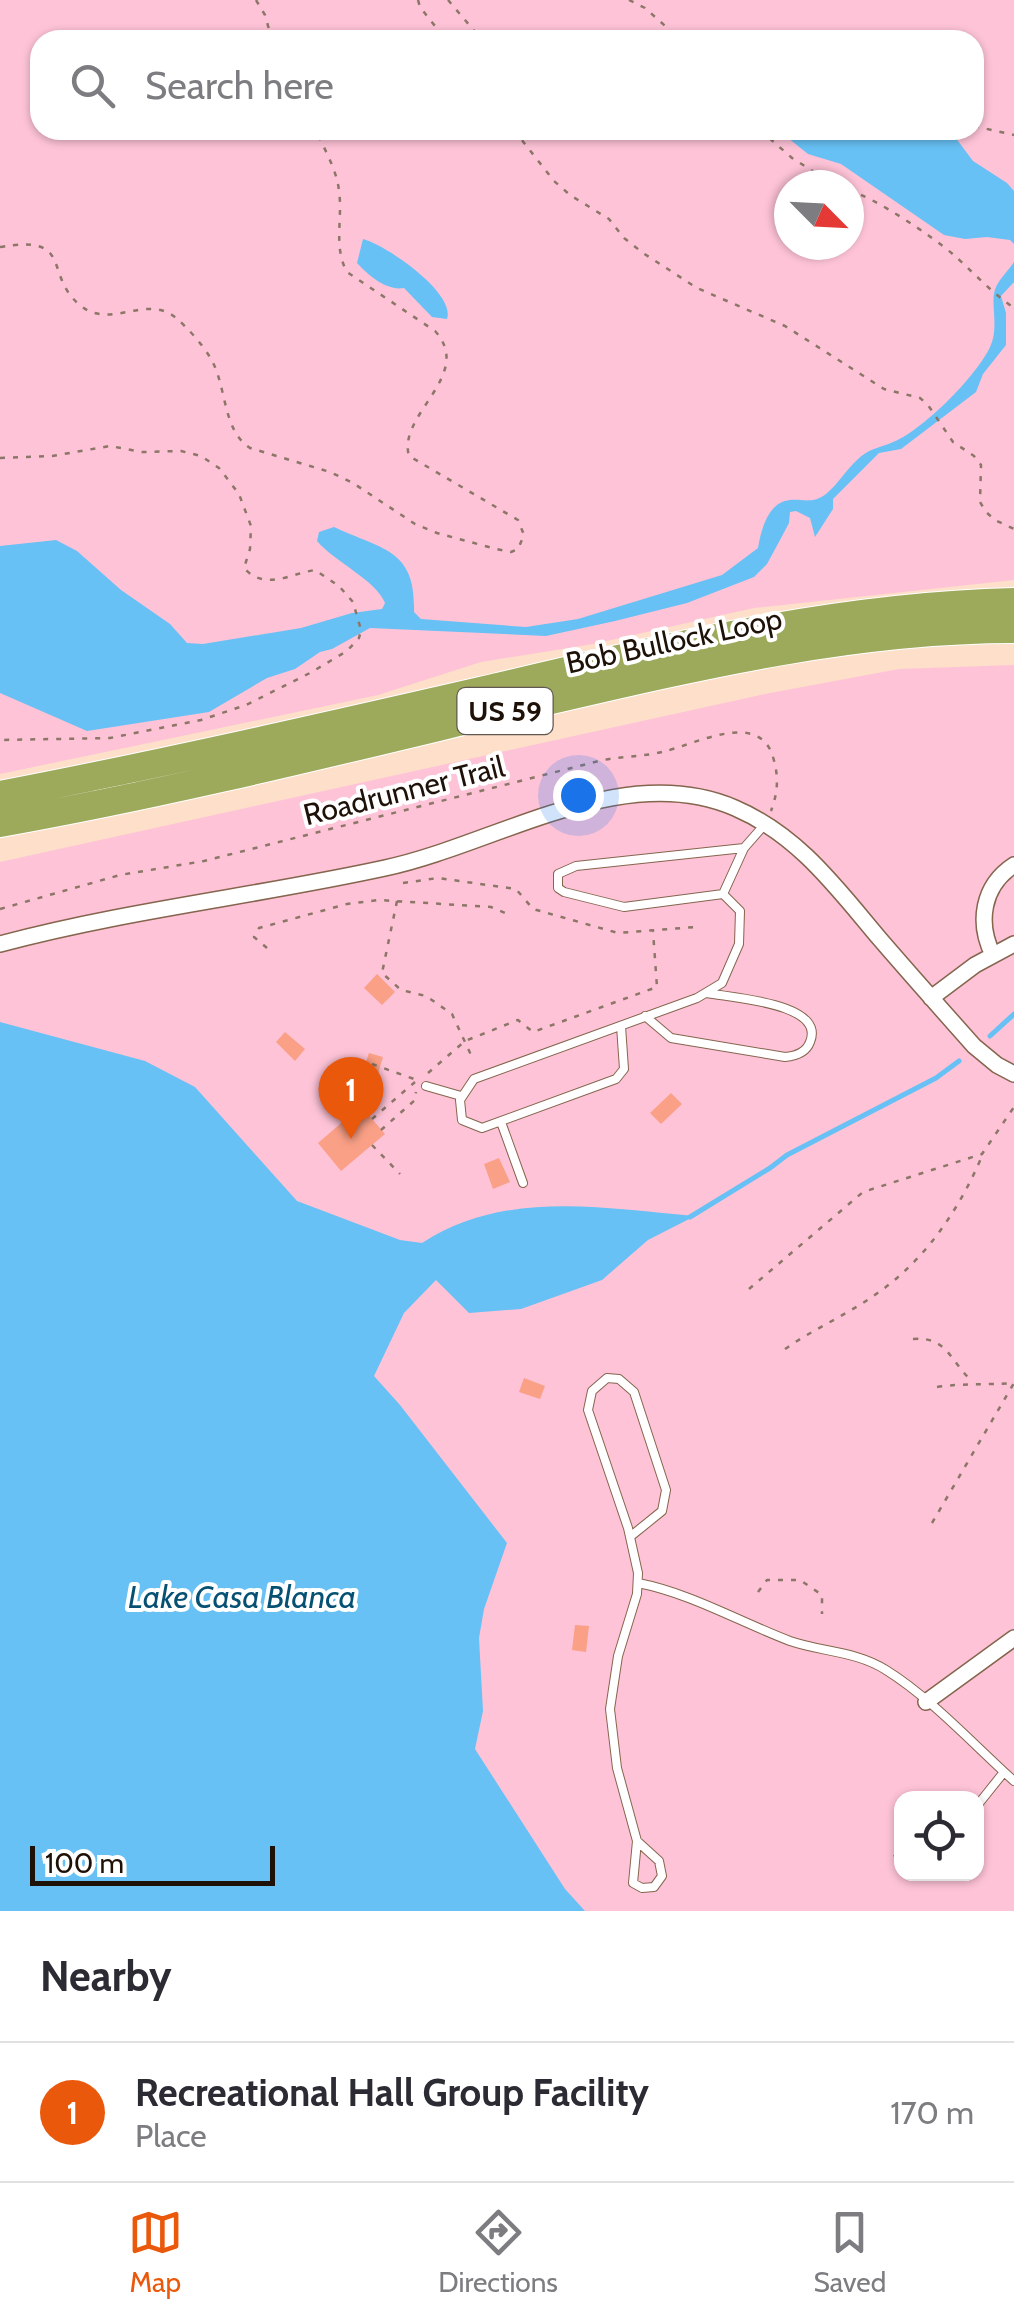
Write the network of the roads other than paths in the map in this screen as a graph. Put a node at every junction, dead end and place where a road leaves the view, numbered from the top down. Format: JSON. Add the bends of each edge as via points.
{"nodes":[{"id":1,"x":1014,"y":602,"type":"edge"},
{"id":2,"x":1014,"y":628,"type":"edge"},
{"id":3,"x":0,"y":795,"type":"edge"},
{"id":4,"x":768,"y":820,"type":"junction"},
{"id":5,"x":0,"y":823,"type":"edge"},
{"id":6,"x":744,"y":848,"type":"junction"},
{"id":7,"x":1014,"y":865,"type":"edge"},
{"id":8,"x":723,"y":894,"type":"junction"},
{"id":9,"x":0,"y":944,"type":"edge"},
{"id":10,"x":1014,"y":944,"type":"edge"},
{"id":11,"x":992,"y":956,"type":"junction"},
{"id":12,"x":706,"y":993,"type":"junction"},
{"id":13,"x":930,"y":998,"type":"junction"},
{"id":14,"x":645,"y":1016,"type":"junction"},
{"id":15,"x":621,"y":1026,"type":"junction"},
{"id":16,"x":1014,"y":1074,"type":"edge"},
{"id":17,"x":423,"y":1080,"type":"road end"},
{"id":18,"x":461,"y":1096,"type":"junction"},
{"id":19,"x":501,"y":1122,"type":"junction"},
{"id":20,"x":523,"y":1183,"type":"dead end"},
{"id":21,"x":631,"y":1536,"type":"junction"},
{"id":22,"x":638,"y":1583,"type":"junction"},
{"id":23,"x":1014,"y":1638,"type":"edge"},
{"id":24,"x":926,"y":1702,"type":"junction"},
{"id":25,"x":1004,"y":1772,"type":"junction"},
{"id":26,"x":1014,"y":1781,"type":"edge"},
{"id":27,"x":984,"y":1797,"type":"edge"},
{"id":28,"x":637,"y":1840,"type":"junction"}],
"edges":[{"from":1,"to":3,"type":"highway","name":"Bob Bullock Loop","number":"US 59","via":[[891,610],[715,637]]},
{"from":2,"to":5,"type":"highway","name":"Bob Bullock Loop","number":"US 59","via":[[876,636],[743,657]]},
{"from":4,"to":6,"type":"lane"},
{"from":4,"to":9,"type":"street","via":[[699,797],[626,796],[387,868],[104,918]]},
{"from":4,"to":13,"type":"street","via":[[822,870]]},
{"from":6,"to":8,"type":"lane"},
{"from":6,"to":8,"type":"lane","via":[[576,866],[556,881],[564,892],[619,906]]},
{"from":7,"to":11,"type":"street","via":[[986,900],[982,920]]},
{"from":8,"to":12,"type":"lane","via":[[740,912],[741,931],[727,976]]},
{"from":10,"to":11,"type":"street"},
{"from":11,"to":13,"type":"street"},
{"from":12,"to":14,"type":"lane"},
{"from":12,"to":14,"type":"lane","via":[[799,1012],[810,1023],[809,1044],[785,1058],[671,1038]]},
{"from":13,"to":16,"type":"street","via":[[985,1056]]},
{"from":14,"to":15,"type":"lane"},
{"from":15,"to":18,"type":"lane","via":[[474,1079]]},
{"from":15,"to":19,"type":"lane","via":[[624,1068],[616,1080]]},
{"from":17,"to":18,"type":"lane"},
{"from":18,"to":19,"type":"lane","via":[[462,1120],[471,1126]]},
{"from":19,"to":20,"type":"lane"},
{"from":21,"to":21,"type":"lane","via":[[657,1517],[666,1490],[634,1392],[613,1378],[596,1386],[588,1410]]},
{"from":21,"to":22,"type":"lane"},
{"from":22,"to":24,"type":"lane","via":[[792,1642],[869,1661]]},
{"from":22,"to":28,"type":"lane","via":[[610,1709],[617,1768]]},
{"from":23,"to":24,"type":"street"},
{"from":24,"to":25,"type":"lane"},
{"from":25,"to":26,"type":"lane"},
{"from":25,"to":27,"type":"lane"},
{"from":28,"to":28,"type":"lane","via":[[633,1883],[654,1887],[662,1866]]}]}
